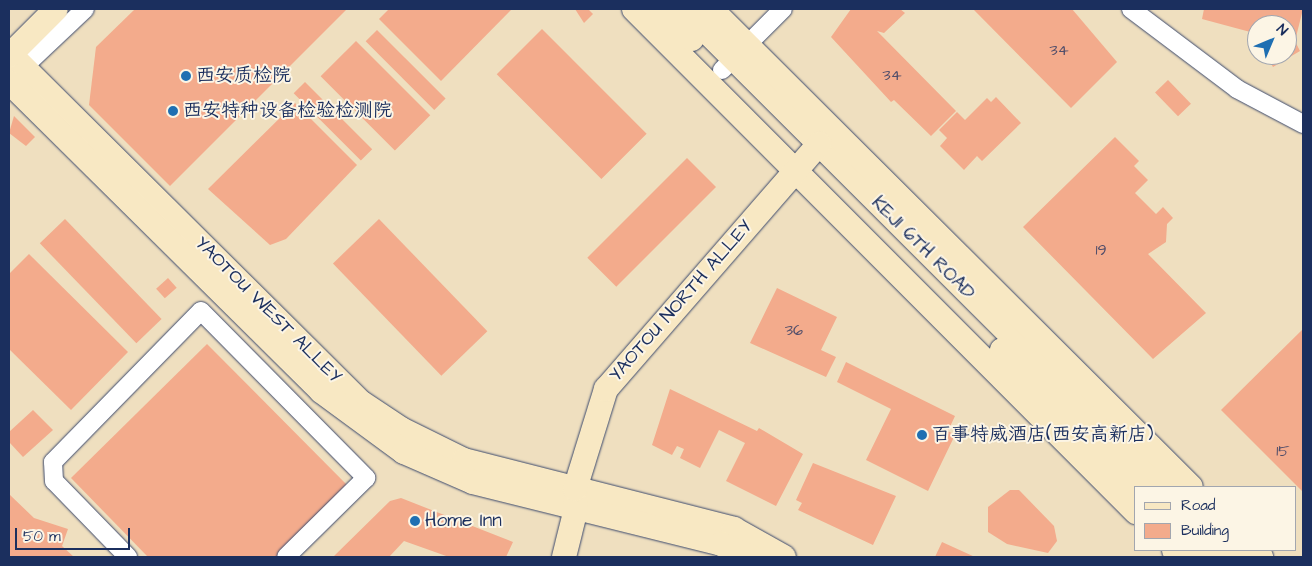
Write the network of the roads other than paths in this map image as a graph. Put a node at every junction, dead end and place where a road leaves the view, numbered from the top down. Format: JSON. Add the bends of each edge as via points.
{"nodes":[{"id":1,"x":33,"y":9,"type":"edge"},
{"id":2,"x":56,"y":9,"type":"edge"},
{"id":3,"x":85,"y":9,"type":"edge"},
{"id":4,"x":634,"y":9,"type":"edge"},
{"id":5,"x":661,"y":9,"type":"edge"},
{"id":6,"x":684,"y":9,"type":"edge"},
{"id":7,"x":711,"y":9,"type":"edge"},
{"id":8,"x":783,"y":9,"type":"edge"},
{"id":9,"x":1131,"y":9,"type":"edge"},
{"id":10,"x":734,"y":58,"type":"junction"},
{"id":11,"x":11,"y":61,"type":"edge"},
{"id":12,"x":1303,"y":124,"type":"edge"},
{"id":13,"x":807,"y":156,"type":"junction"},
{"id":14,"x":1138,"y":486,"type":"edge"},
{"id":15,"x":1162,"y":486,"type":"edge"},
{"id":16,"x":1190,"y":486,"type":"edge"},
{"id":17,"x":575,"y":499,"type":"junction"},
{"id":18,"x":1134,"y":510,"type":"edge"},
{"id":19,"x":122,"y":555,"type":"edge"},
{"id":20,"x":286,"y":557,"type":"edge"},
{"id":21,"x":564,"y":557,"type":"edge"},
{"id":22,"x":751,"y":557,"type":"edge"},
{"id":23,"x":784,"y":557,"type":"edge"}],
"edges":[{"from":1,"to":11,"type":"main road"},
{"from":2,"to":11,"type":"main road"},
{"from":3,"to":11,"type":"street"},
{"from":4,"to":13,"type":"main road"},
{"from":5,"to":10,"type":"main road","name":"KEJI 6TH ROAD"},
{"from":6,"to":10,"type":"main road","name":"KEJI 6TH ROAD"},
{"from":7,"to":10,"type":"main road"},
{"from":8,"to":10,"type":"street"},
{"from":9,"to":12,"type":"street","via":[[1237,89]]},
{"from":10,"to":13,"type":"main road","name":"KEJI 6TH ROAD"},
{"from":10,"to":16,"type":"main road"},
{"from":11,"to":17,"type":"main road","name":"YAOTOU WEST ALLEY","via":[[362,403],[401,430],[464,460]]},
{"from":13,"to":14,"type":"main road","name":"KEJI 6TH ROAD"},
{"from":13,"to":15,"type":"main road","name":"KEJI 6TH ROAD"},
{"from":13,"to":17,"type":"main road","name":"YAOTOU NORTH ALLEY","via":[[606,389]]},
{"from":13,"to":18,"type":"main road"},
{"from":17,"to":21,"type":"main road","name":"YAOTOU NORTH ALLEY"},
{"from":17,"to":22,"type":"main road","via":[[721,544]]},
{"from":17,"to":23,"type":"main road","via":[[734,529]]},
{"from":19,"to":20,"type":"street","via":[[54,481],[53,462],[201,312],[366,478]]}]}
